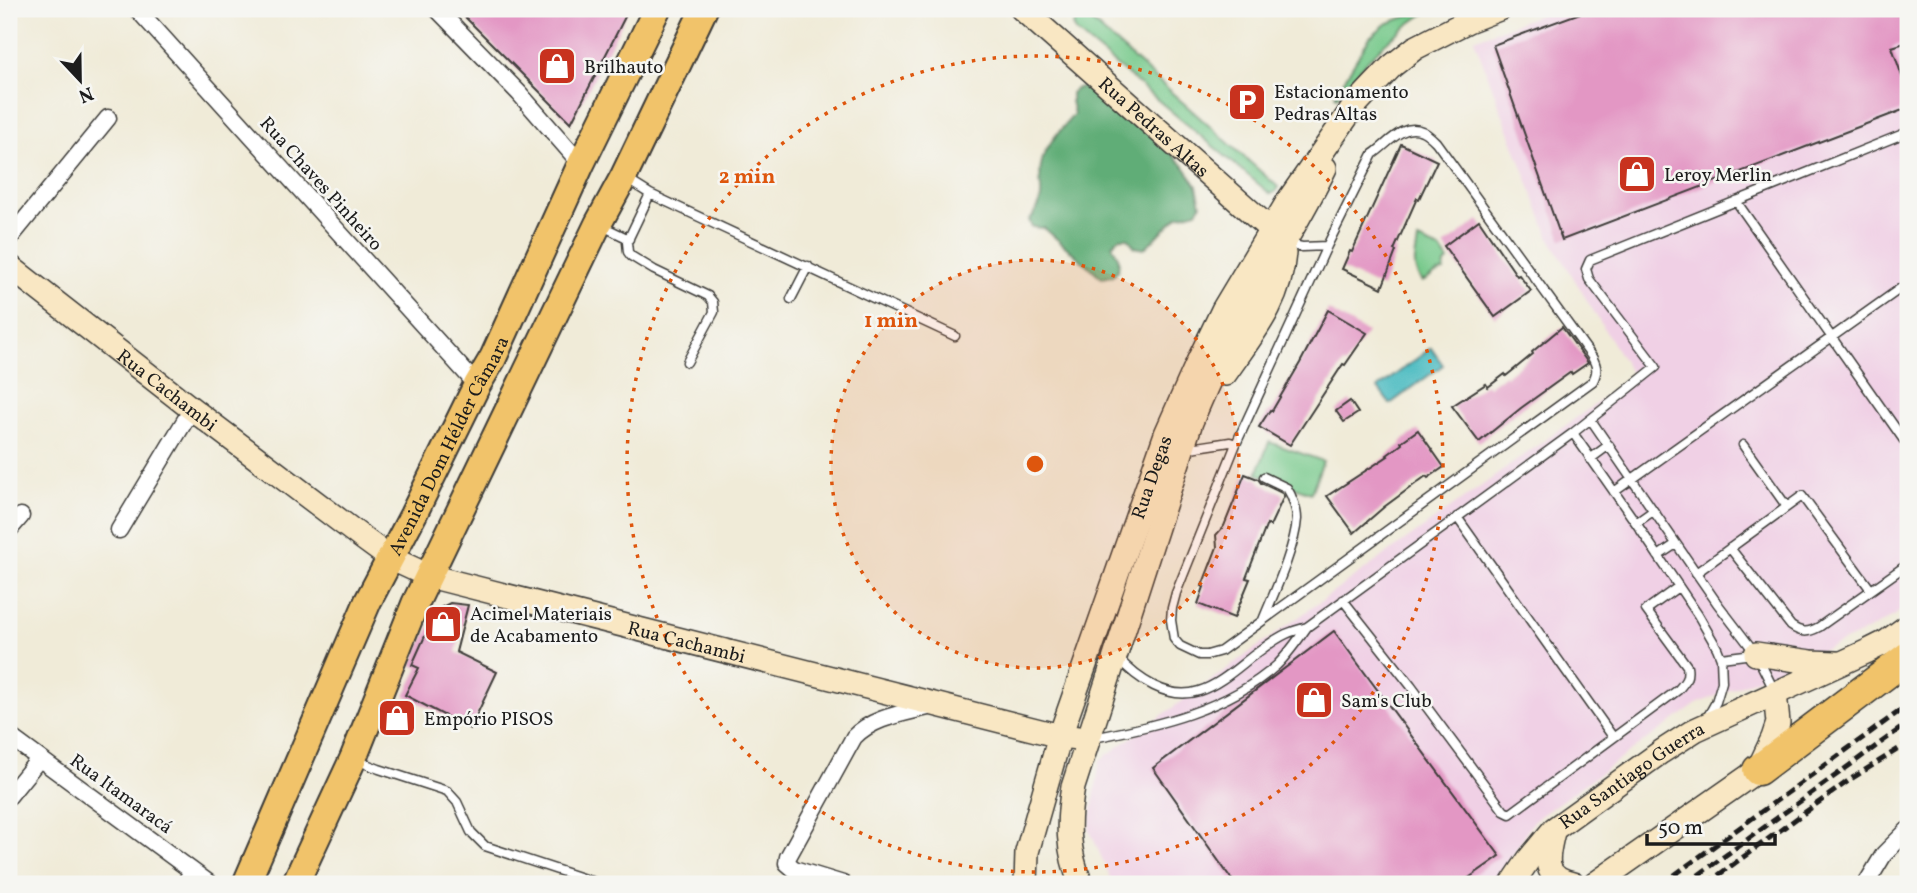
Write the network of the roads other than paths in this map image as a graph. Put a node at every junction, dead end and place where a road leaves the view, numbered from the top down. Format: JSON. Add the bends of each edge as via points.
{"nodes":[{"id":1,"x":136,"y":9,"type":"edge"},
{"id":2,"x":437,"y":9,"type":"edge"},
{"id":3,"x":657,"y":9,"type":"edge"},
{"id":4,"x":704,"y":9,"type":"edge"},
{"id":5,"x":1022,"y":9,"type":"edge"},
{"id":6,"x":1499,"y":9,"type":"edge"},
{"id":7,"x":108,"y":118,"type":"dead end"},
{"id":8,"x":1908,"y":132,"type":"edge"},
{"id":9,"x":581,"y":164,"type":"junction"},
{"id":10,"x":623,"y":177,"type":"junction"},
{"id":11,"x":650,"y":194,"type":"junction"},
{"id":12,"x":1736,"y":201,"type":"junction"},
{"id":13,"x":598,"y":224,"type":"junction"},
{"id":14,"x":1278,"y":236,"type":"junction"},
{"id":15,"x":9,"y":239,"type":"edge"},
{"id":16,"x":629,"y":239,"type":"junction"},
{"id":17,"x":1327,"y":246,"type":"junction"},
{"id":18,"x":9,"y":266,"type":"edge"},
{"id":19,"x":808,"y":266,"type":"junction"},
{"id":20,"x":1908,"y":283,"type":"edge"},
{"id":21,"x":791,"y":299,"type":"dead end"},
{"id":22,"x":955,"y":336,"type":"dead end"},
{"id":23,"x":1832,"y":337,"type":"junction"},
{"id":24,"x":687,"y":362,"type":"dead end"},
{"id":25,"x":477,"y":385,"type":"junction"},
{"id":26,"x":192,"y":409,"type":"junction"},
{"id":27,"x":1591,"y":420,"type":"junction"},
{"id":28,"x":1573,"y":433,"type":"junction"},
{"id":29,"x":496,"y":435,"type":"junction"},
{"id":30,"x":1236,"y":444,"type":"junction"},
{"id":31,"x":1609,"y":445,"type":"junction"},
{"id":32,"x":1743,"y":445,"type":"dead end"},
{"id":33,"x":1908,"y":446,"type":"edge"},
{"id":34,"x":1183,"y":449,"type":"junction"},
{"id":35,"x":1590,"y":458,"type":"junction"},
{"id":36,"x":1264,"y":477,"type":"dead end"},
{"id":37,"x":1632,"y":479,"type":"junction"},
{"id":38,"x":1614,"y":492,"type":"junction"},
{"id":39,"x":1787,"y":507,"type":"junction"},
{"id":40,"x":1653,"y":511,"type":"junction"},
{"id":41,"x":21,"y":516,"type":"dead end"},
{"id":42,"x":1457,"y":517,"type":"junction"},
{"id":43,"x":1636,"y":523,"type":"junction"},
{"id":44,"x":9,"y":530,"type":"edge"},
{"id":45,"x":119,"y":530,"type":"dead end"},
{"id":46,"x":1676,"y":544,"type":"junction"},
{"id":47,"x":1730,"y":548,"type":"junction"},
{"id":48,"x":1658,"y":556,"type":"junction"},
{"id":49,"x":390,"y":558,"type":"junction"},
{"id":50,"x":1908,"y":564,"type":"edge"},
{"id":51,"x":1696,"y":573,"type":"junction"},
{"id":52,"x":429,"y":576,"type":"junction"},
{"id":53,"x":1678,"y":587,"type":"junction"},
{"id":54,"x":1871,"y":590,"type":"junction"},
{"id":55,"x":1343,"y":600,"type":"junction"},
{"id":56,"x":1263,"y":620,"type":"junction"},
{"id":57,"x":1908,"y":626,"type":"edge"},
{"id":58,"x":1307,"y":627,"type":"junction"},
{"id":59,"x":1900,"y":653,"type":"edge"},
{"id":60,"x":1756,"y":654,"type":"junction"},
{"id":61,"x":1115,"y":655,"type":"junction"},
{"id":62,"x":1721,"y":659,"type":"junction"},
{"id":63,"x":1843,"y":663,"type":"junction"},
{"id":64,"x":1775,"y":693,"type":"junction"},
{"id":65,"x":936,"y":705,"type":"junction"},
{"id":66,"x":1695,"y":730,"type":"junction"},
{"id":67,"x":9,"y":736,"type":"edge"},
{"id":68,"x":1060,"y":736,"type":"junction"},
{"id":69,"x":1613,"y":737,"type":"junction"},
{"id":70,"x":1087,"y":739,"type":"junction"},
{"id":71,"x":39,"y":759,"type":"junction"},
{"id":72,"x":353,"y":759,"type":"junction"},
{"id":73,"x":1758,"y":770,"type":"junction"},
{"id":74,"x":9,"y":796,"type":"edge"},
{"id":75,"x":1554,"y":829,"type":"junction"},
{"id":76,"x":1908,"y":830,"type":"edge"},
{"id":77,"x":189,"y":869,"type":"junction"},
{"id":78,"x":1601,"y":880,"type":"edge"},
{"id":79,"x":180,"y":884,"type":"edge"},
{"id":80,"x":211,"y":884,"type":"edge"},
{"id":81,"x":246,"y":884,"type":"edge"},
{"id":82,"x":295,"y":884,"type":"edge"},
{"id":83,"x":600,"y":884,"type":"edge"},
{"id":84,"x":843,"y":884,"type":"edge"},
{"id":85,"x":1026,"y":884,"type":"edge"},
{"id":86,"x":1081,"y":884,"type":"edge"},
{"id":87,"x":1512,"y":884,"type":"edge"},
{"id":88,"x":1575,"y":884,"type":"edge"},
{"id":89,"x":1867,"y":884,"type":"edge"}],
"edges":[{"from":1,"to":25,"type":"street","name":"Rua Chaves Pinheiro"},
{"from":2,"to":9,"type":"street"},
{"from":3,"to":9,"type":"main road","name":"Avenida Dom Hélder Câmara"},
{"from":4,"to":10,"type":"main road","name":"Avenida Dom Hélder Câmara"},
{"from":5,"to":14,"type":"main road","name":"Rua Pedras Altas"},
{"from":6,"to":14,"type":"main road","name":"Rua Degas","via":[[1415,48],[1392,66],[1355,105],[1306,207]]},
{"from":7,"to":15,"type":"street"},
{"from":8,"to":12,"type":"lane"},
{"from":9,"to":25,"type":"main road","name":"Avenida Dom Hélder Câmara"},
{"from":10,"to":11,"type":"lane"},
{"from":10,"to":13,"type":"main road","name":"Avenida Dom Hélder Câmara"},
{"from":11,"to":16,"type":"lane"},
{"from":11,"to":19,"type":"lane"},
{"from":12,"to":23,"type":"lane"},
{"from":12,"to":27,"type":"lane","via":[[1595,257],[1587,265],[1589,279],[1656,367]]},
{"from":13,"to":16,"type":"lane"},
{"from":13,"to":29,"type":"main road","name":"Avenida Dom Hélder Câmara"},
{"from":14,"to":17,"type":"lane","via":[[1302,247]]},
{"from":14,"to":34,"type":"main road","name":"Rua Degas","via":[[1283,272],[1275,298],[1191,422]]},
{"from":14,"to":68,"type":"main road","name":"Rua Degas","via":[[1223,310],[1171,421]]},
{"from":16,"to":24,"type":"lane","via":[[631,256],[713,302],[714,313]]},
{"from":17,"to":30,"type":"lane"},
{"from":17,"to":56,"type":"lane","via":[[1373,155],[1393,136],[1412,128],[1423,131],[1436,142],[1591,357],[1597,374]]},
{"from":18,"to":26,"type":"main road","name":"Rua Cachambi"},
{"from":19,"to":21,"type":"lane"},
{"from":19,"to":22,"type":"lane"},
{"from":20,"to":23,"type":"lane"},
{"from":23,"to":33,"type":"lane"},
{"from":23,"to":37,"type":"lane"},
{"from":25,"to":29,"type":"main road","via":[[495,408]]},
{"from":25,"to":49,"type":"main road","name":"Avenida Dom Hélder Câmara"},
{"from":26,"to":45,"type":"street"},
{"from":26,"to":49,"type":"main road","name":"Rua Cachambi"},
{"from":27,"to":28,"type":"lane"},
{"from":27,"to":31,"type":"lane"},
{"from":28,"to":35,"type":"lane"},
{"from":28,"to":42,"type":"lane"},
{"from":29,"to":52,"type":"main road","name":"Avenida Dom Hélder Câmara"},
{"from":30,"to":34,"type":"lane"},
{"from":30,"to":56,"type":"lane","via":[[1176,593],[1172,634],[1180,646],[1207,655]]},
{"from":31,"to":35,"type":"lane"},
{"from":31,"to":37,"type":"lane"},
{"from":32,"to":39,"type":"lane"},
{"from":34,"to":61,"type":"main road","name":"Rua Degas"},
{"from":35,"to":38,"type":"lane"},
{"from":36,"to":56,"type":"lane","via":[[1287,488],[1297,519]]},
{"from":37,"to":38,"type":"lane"},
{"from":37,"to":40,"type":"lane"},
{"from":38,"to":43,"type":"lane"},
{"from":39,"to":47,"type":"lane"},
{"from":39,"to":54,"type":"lane","via":[[1802,495]]},
{"from":40,"to":43,"type":"lane"},
{"from":40,"to":46,"type":"lane"},
{"from":41,"to":44,"type":"street"},
{"from":42,"to":55,"type":"lane"},
{"from":42,"to":69,"type":"lane"},
{"from":43,"to":48,"type":"lane"},
{"from":46,"to":48,"type":"lane"},
{"from":46,"to":51,"type":"lane"},
{"from":47,"to":51,"type":"lane"},
{"from":47,"to":54,"type":"lane","via":[[1796,630],[1811,631]]},
{"from":48,"to":53,"type":"lane"},
{"from":49,"to":52,"type":"main road","name":"Rua Cachambi"},
{"from":49,"to":81,"type":"main road","name":"Avenida Dom Hélder Câmara"},
{"from":50,"to":54,"type":"lane"},
{"from":51,"to":60,"type":"lane"},
{"from":52,"to":65,"type":"main road","name":"Rua Cachambi"},
{"from":52,"to":72,"type":"main road","name":"Avenida Dom Hélder Câmara"},
{"from":53,"to":62,"type":"lane"},
{"from":53,"to":69,"type":"lane","via":[[1646,610],[1687,666],[1686,682]]},
{"from":55,"to":58,"type":"lane"},
{"from":55,"to":69,"type":"lane","via":[[1507,813]]},
{"from":57,"to":59,"type":"main road","name":"Rua Santiago Guerra"},
{"from":58,"to":61,"type":"lane","via":[[1277,639],[1213,684],[1185,694],[1145,681]]},
{"from":58,"to":70,"type":"lane","via":[[1275,667],[1210,706]]},
{"from":59,"to":63,"type":"main road","name":"Rua Santiago Guerra"},
{"from":59,"to":73,"type":"highway"},
{"from":60,"to":62,"type":"lane"},
{"from":60,"to":63,"type":"main road"},
{"from":60,"to":64,"type":"lane"},
{"from":61,"to":70,"type":"main road","name":"Rua Degas"},
{"from":62,"to":66,"type":"lane","via":[[1722,682],[1716,702]]},
{"from":63,"to":64,"type":"main road","name":"Rua Santiago Guerra"},
{"from":64,"to":66,"type":"main road","name":"Rua Santiago Guerra"},
{"from":64,"to":73,"type":"main road","via":[[1778,723]]},
{"from":65,"to":68,"type":"main road","name":"Rua Cachambi"},
{"from":65,"to":84,"type":"street","via":[[882,719],[854,737],[788,857],[787,863],[794,869]]},
{"from":66,"to":75,"type":"main road","name":"Rua Santiago Guerra"},
{"from":67,"to":71,"type":"street","name":"Rua Itamaracá"},
{"from":68,"to":70,"type":"main road","name":"Rua Cachambi"},
{"from":68,"to":85,"type":"main road","name":"Rua Degas","via":[[1027,852]]},
{"from":70,"to":86,"type":"main road","name":"Rua Degas","via":[[1068,815],[1073,862]]},
{"from":71,"to":74,"type":"street"},
{"from":71,"to":77,"type":"street","name":"Rua Itamaracá"},
{"from":72,"to":82,"type":"main road","name":"Avenida Dom Hélder Câmara"},
{"from":72,"to":83,"type":"lane","via":[[447,791],[471,832],[485,846]]},
{"from":73,"to":78,"type":"main road"},
{"from":75,"to":87,"type":"main road","name":"Rua Santiago Guerra"},
{"from":75,"to":88,"type":"main road","via":[[1548,865],[1553,876]]},
{"from":76,"to":89,"type":"street","via":[[1884,854]]},
{"from":77,"to":79,"type":"lane"},
{"from":77,"to":80,"type":"street","name":"Rua Itamaracá"},
{"from":78,"to":88,"type":"main road"}]}
